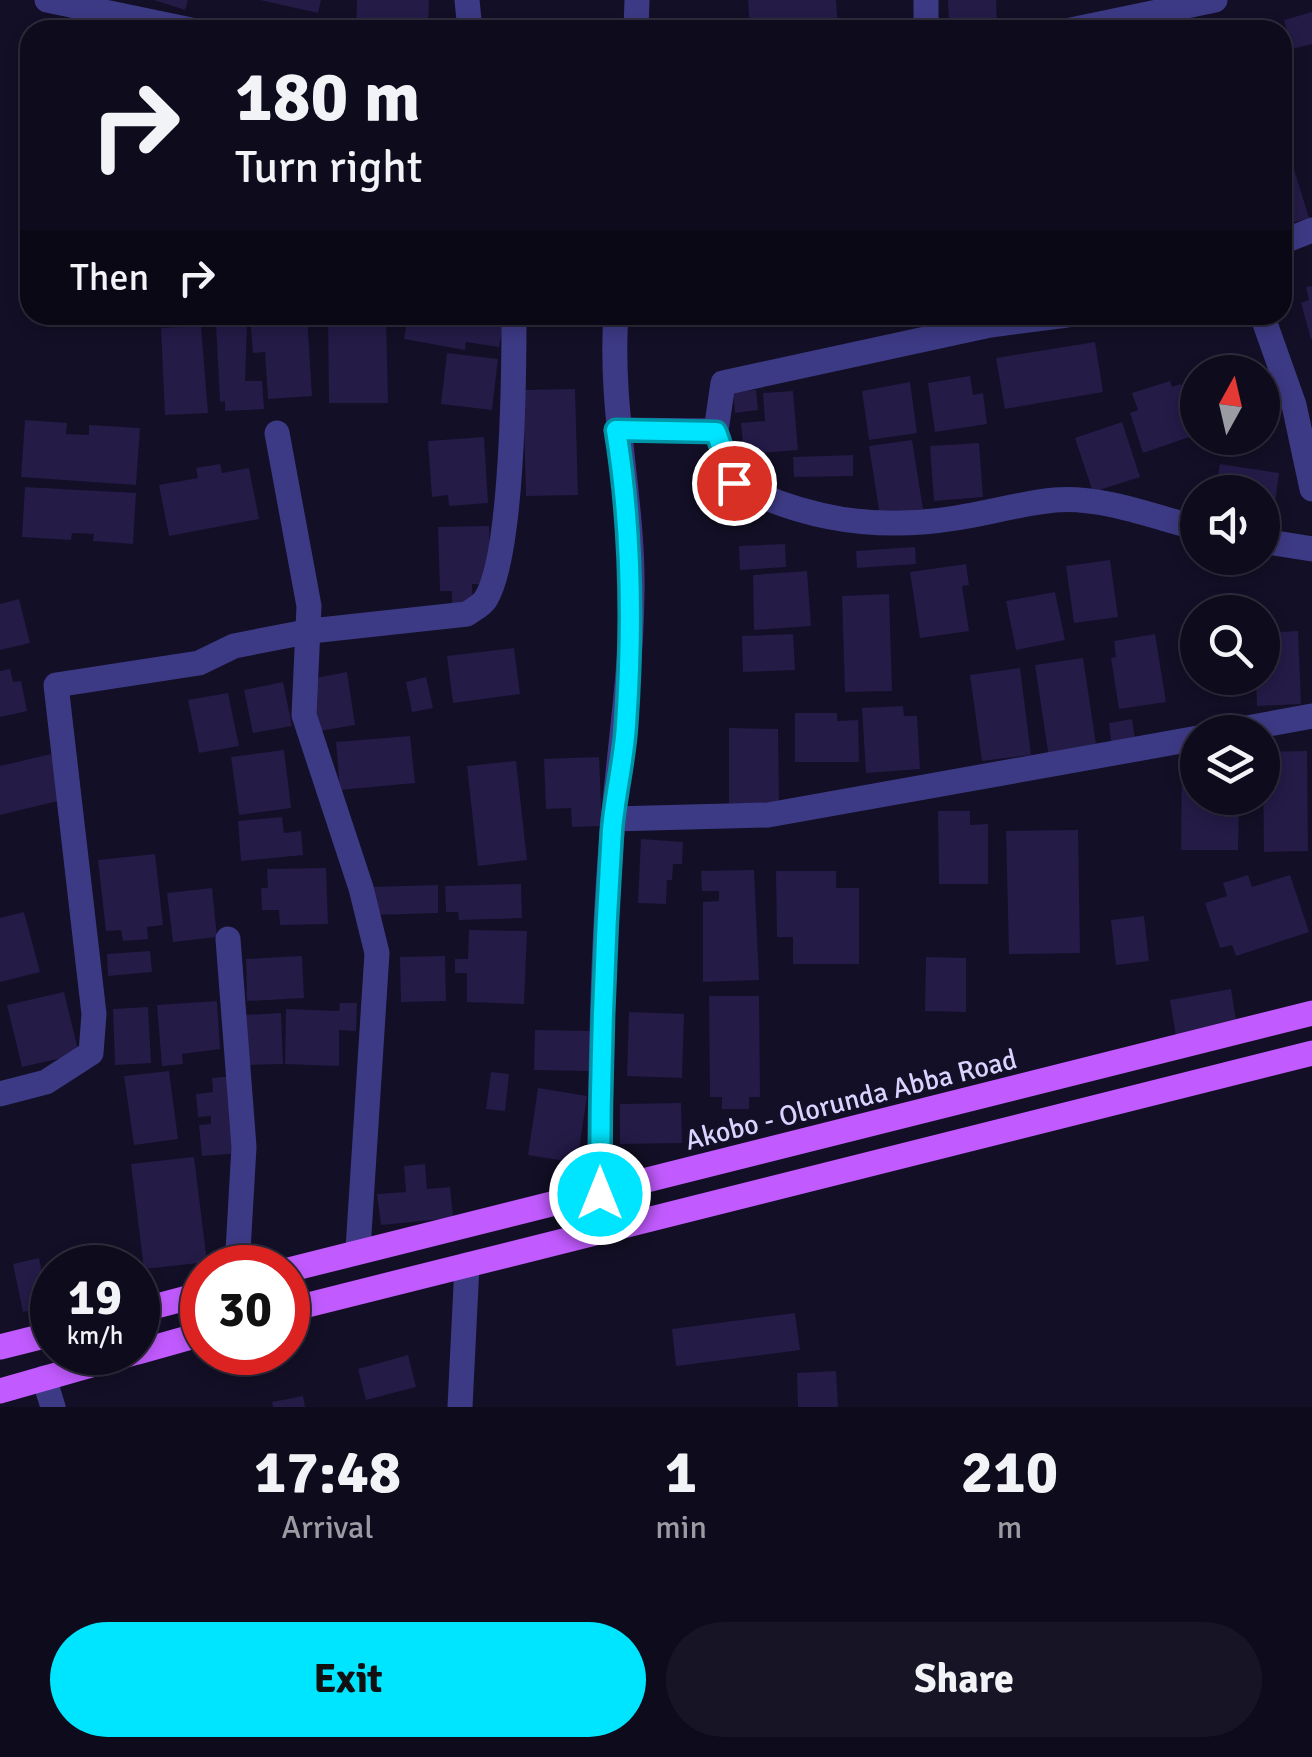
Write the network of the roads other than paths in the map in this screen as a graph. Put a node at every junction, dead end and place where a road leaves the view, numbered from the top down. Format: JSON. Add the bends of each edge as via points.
{"nodes":[{"id":1,"x":47,"y":0,"type":"edge"},
{"id":2,"x":1214,"y":0,"type":"edge"},
{"id":3,"x":138,"y":20,"type":"edge"},
{"id":4,"x":1118,"y":20,"type":"edge"},
{"id":5,"x":514,"y":325,"type":"edge"},
{"id":6,"x":616,"y":325,"type":"edge"},
{"id":7,"x":967,"y":325,"type":"edge"},
{"id":8,"x":1266,"y":325,"type":"edge"},
{"id":9,"x":616,"y":430,"type":"junction"},
{"id":10,"x":716,"y":432,"type":"junction"},
{"id":11,"x":277,"y":433,"type":"dead end"},
{"id":12,"x":1312,"y":489,"type":"edge"},
{"id":13,"x":1180,"y":523,"type":"edge"},
{"id":14,"x":1280,"y":544,"type":"edge"},
{"id":15,"x":1312,"y":550,"type":"edge"},
{"id":16,"x":311,"y":631,"type":"junction"},
{"id":17,"x":1312,"y":716,"type":"edge"},
{"id":18,"x":1280,"y":722,"type":"edge"},
{"id":19,"x":1180,"y":741,"type":"edge"},
{"id":20,"x":613,"y":819,"type":"junction"},
{"id":21,"x":228,"y":940,"type":"dead end"},
{"id":22,"x":1312,"y":1013,"type":"edge"},
{"id":23,"x":1312,"y":1053,"type":"edge"},
{"id":24,"x":0,"y":1094,"type":"edge"},
{"id":25,"x":600,"y":1194,"type":"junction"},
{"id":26,"x":238,"y":1245,"type":"edge"},
{"id":27,"x":358,"y":1249,"type":"junction"},
{"id":28,"x":310,"y":1263,"type":"edge"},
{"id":29,"x":467,"y":1265,"type":"junction"},
{"id":30,"x":310,"y":1304,"type":"edge"},
{"id":31,"x":30,"y":1340,"type":"edge"},
{"id":32,"x":0,"y":1347,"type":"edge"},
{"id":33,"x":55,"y":1375,"type":"edge"},
{"id":34,"x":44,"y":1378,"type":"junction"},
{"id":35,"x":0,"y":1391,"type":"edge"},
{"id":36,"x":53,"y":1407,"type":"edge"},
{"id":37,"x":460,"y":1407,"type":"edge"}],
"edges":[{"from":1,"to":3,"type":"street"},
{"from":2,"to":4,"type":"street"},
{"from":5,"to":16,"type":"street","via":[[506,505],[484,602],[466,614]]},
{"from":6,"to":9,"type":"street"},
{"from":7,"to":10,"type":"street","via":[[723,383]]},
{"from":8,"to":12,"type":"street","via":[[1294,406]]},
{"from":9,"to":10,"type":"street"},
{"from":9,"to":20,"type":"street","via":[[632,592],[626,730]]},
{"from":10,"to":13,"type":"street","via":[[734,483],[777,506],[860,525],[952,519],[1058,500]]},
{"from":11,"to":16,"type":"street"},
{"from":14,"to":15,"type":"street"},
{"from":16,"to":24,"type":"street","via":[[234,646],[199,663],[56,684],[94,1014],[91,1053],[46,1082]]},
{"from":16,"to":27,"type":"street","via":[[304,715],[377,953]]},
{"from":17,"to":18,"type":"street"},
{"from":19,"to":20,"type":"street","via":[[768,815]]},
{"from":20,"to":25,"type":"street","via":[[601,994]]},
{"from":21,"to":26,"type":"street","via":[[244,1146]]},
{"from":22,"to":25,"type":"main road","name":"Akobo - Olorunda Abba Road"},
{"from":23,"to":29,"type":"main road"},
{"from":25,"to":27,"type":"main road","name":"Akobo - Olorunda Abba Road"},
{"from":27,"to":28,"type":"main road","name":"Akobo - Olorunda Abba Road"},
{"from":29,"to":30,"type":"main road"},
{"from":29,"to":37,"type":"street"},
{"from":31,"to":32,"type":"main road"},
{"from":33,"to":34,"type":"main road"},
{"from":34,"to":35,"type":"main road"},
{"from":34,"to":36,"type":"street"}]}
